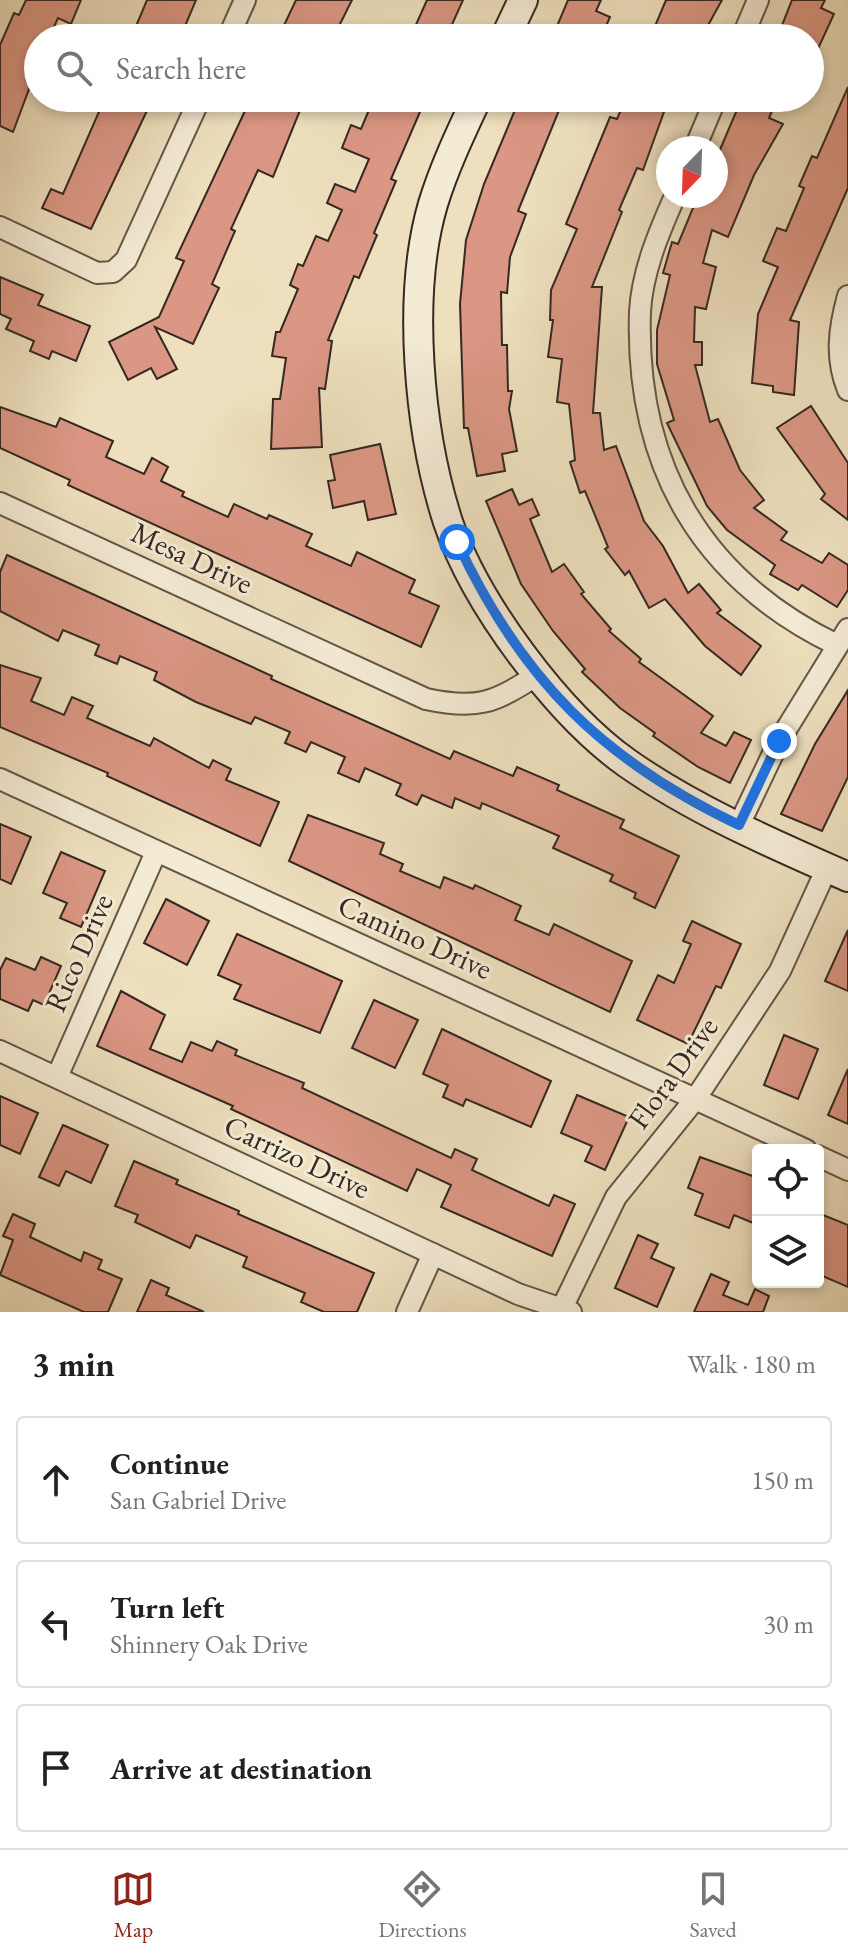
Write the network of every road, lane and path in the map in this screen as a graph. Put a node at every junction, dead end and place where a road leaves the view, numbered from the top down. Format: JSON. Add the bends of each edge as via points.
{"nodes":[{"id":1,"x":245,"y":0,"type":"edge"},
{"id":2,"x":523,"y":0,"type":"edge"},
{"id":3,"x":758,"y":0,"type":"edge"},
{"id":4,"x":234,"y":24,"type":"edge"},
{"id":5,"x":512,"y":24,"type":"edge"},
{"id":6,"x":748,"y":24,"type":"edge"},
{"id":7,"x":194,"y":112,"type":"edge"},
{"id":8,"x":471,"y":112,"type":"edge"},
{"id":9,"x":710,"y":112,"type":"edge"},
{"id":10,"x":700,"y":136,"type":"edge"},
{"id":11,"x":670,"y":208,"type":"edge"},
{"id":12,"x":0,"y":227,"type":"edge"},
{"id":13,"x":848,"y":296,"type":"edge"},
{"id":14,"x":848,"y":390,"type":"edge"},
{"id":15,"x":0,"y":503,"type":"edge"},
{"id":16,"x":842,"y":637,"type":"edge"},
{"id":17,"x":537,"y":675,"type":"junction"},
{"id":18,"x":0,"y":779,"type":"edge"},
{"id":19,"x":739,"y":825,"type":"junction"},
{"id":20,"x":156,"y":852,"type":"junction"},
{"id":21,"x":837,"y":873,"type":"edge"},
{"id":22,"x":0,"y":1051,"type":"edge"},
{"id":23,"x":57,"y":1077,"type":"junction"},
{"id":24,"x":696,"y":1098,"type":"junction"},
{"id":25,"x":793,"y":1144,"type":"edge"},
{"id":26,"x":824,"y":1159,"type":"edge"},
{"id":27,"x":848,"y":1170,"type":"edge"},
{"id":28,"x":433,"y":1254,"type":"junction"},
{"id":29,"x":566,"y":1310,"type":"edge"},
{"id":30,"x":407,"y":1312,"type":"edge"}],
"edges":[{"from":1,"to":4,"type":"street"},
{"from":2,"to":5,"type":"street"},
{"from":3,"to":6,"type":"street"},
{"from":7,"to":12,"type":"street","via":[[126,260],[113,272],[97,273]]},
{"from":8,"to":17,"type":"street","via":[[432,206],[416,337],[422,391],[448,523]]},
{"from":9,"to":10,"type":"street"},
{"from":11,"to":16,"type":"street","via":[[652,253],[640,310],[648,410],[679,503],[736,578],[806,630]]},
{"from":13,"to":14,"type":"street","via":[[839,368]]},
{"from":15,"to":17,"type":"street","name":"Mesa Drive","via":[[426,699],[460,706],[485,704]]},
{"from":16,"to":19,"type":"street","via":[[779,741]]},
{"from":17,"to":19,"type":"street","via":[[625,761],[684,799]]},
{"from":18,"to":20,"type":"street","name":"Camino Drive"},
{"from":19,"to":21,"type":"street"},
{"from":20,"to":23,"type":"street","name":"Rico Drive"},
{"from":20,"to":24,"type":"street","name":"Camino Drive"},
{"from":21,"to":24,"type":"street","name":"Flora Drive"},
{"from":22,"to":23,"type":"street","name":"Carrizo Drive"},
{"from":23,"to":28,"type":"street","name":"Carrizo Drive"},
{"from":24,"to":25,"type":"street","name":"Camino Drive"},
{"from":24,"to":29,"type":"street","name":"Flora Drive","via":[[616,1197]]},
{"from":26,"to":27,"type":"street"},
{"from":28,"to":29,"type":"street","name":"Carrizo Drive","via":[[531,1300]]},
{"from":28,"to":30,"type":"street"}]}
